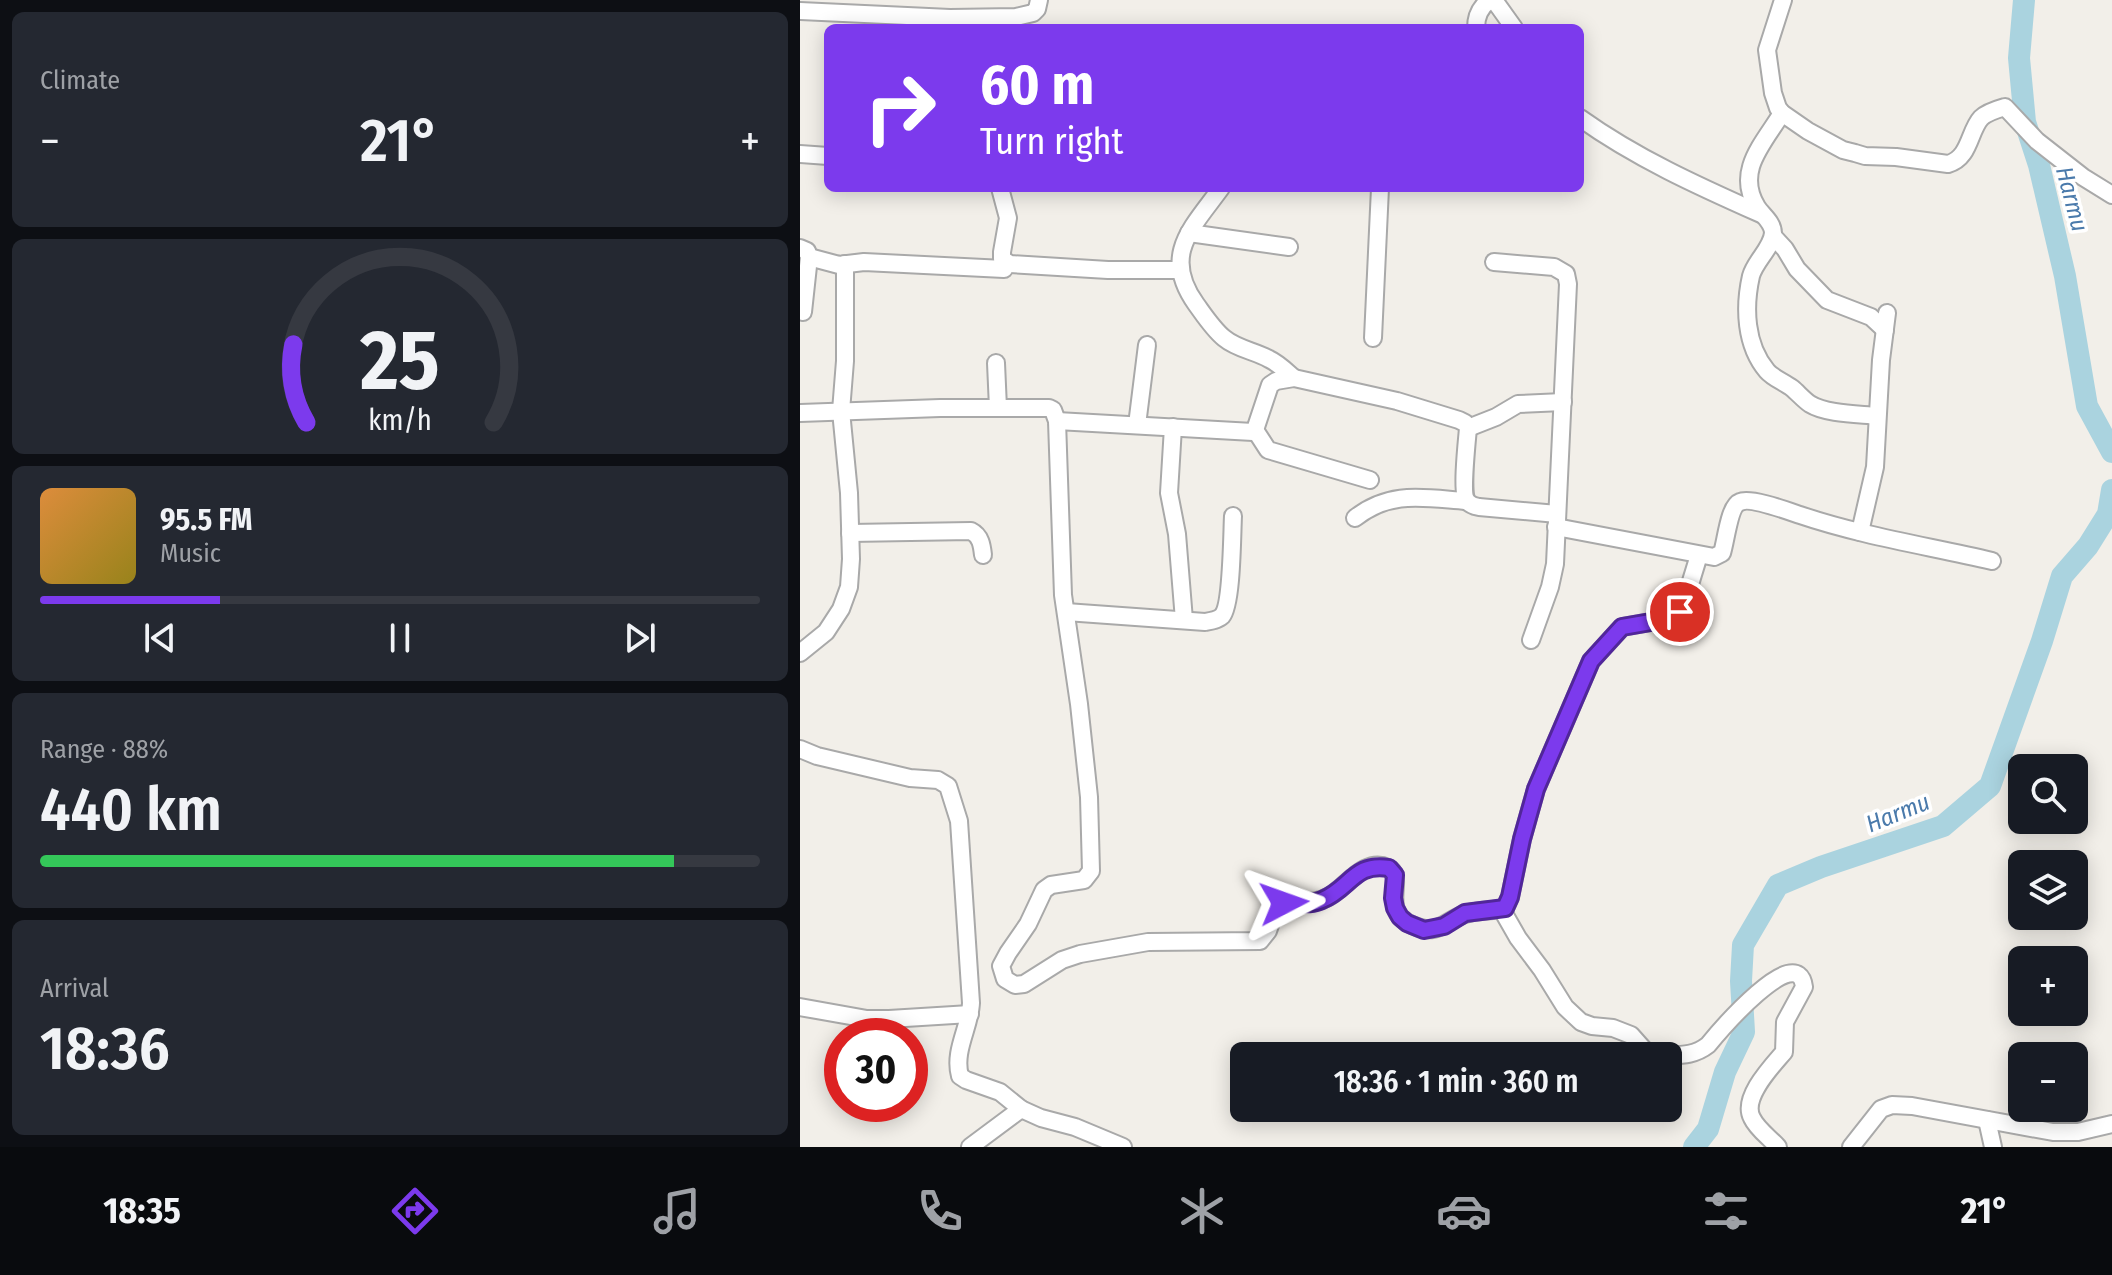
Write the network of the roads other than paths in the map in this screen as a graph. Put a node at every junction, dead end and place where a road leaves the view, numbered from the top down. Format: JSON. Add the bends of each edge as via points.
{"nodes":[{"id":1,"x":949,"y":0,"type":"edge"},
{"id":2,"x":1039,"y":0,"type":"edge"},
{"id":3,"x":1492,"y":0,"type":"edge"},
{"id":4,"x":1783,"y":0,"type":"edge"},
{"id":5,"x":800,"y":11,"type":"edge"},
{"id":6,"x":950,"y":23,"type":"edge"},
{"id":7,"x":1476,"y":24,"type":"edge"},
{"id":8,"x":1511,"y":24,"type":"edge"},
{"id":9,"x":1782,"y":113,"type":"junction"},
{"id":10,"x":1584,"y":121,"type":"edge"},
{"id":11,"x":800,"y":154,"type":"edge"},
{"id":12,"x":824,"y":156,"type":"edge"},
{"id":13,"x":1001,"y":192,"type":"edge"},
{"id":14,"x":1218,"y":192,"type":"edge"},
{"id":15,"x":1380,"y":192,"type":"edge"},
{"id":16,"x":2112,"y":195,"type":"edge"},
{"id":17,"x":1761,"y":214,"type":"junction"},
{"id":18,"x":1189,"y":233,"type":"junction"},
{"id":19,"x":1773,"y":236,"type":"junction"},
{"id":20,"x":1289,"y":247,"type":"dead end"},
{"id":21,"x":805,"y":252,"type":"edge"},
{"id":22,"x":1494,"y":262,"type":"dead end"},
{"id":23,"x":845,"y":264,"type":"junction"},
{"id":24,"x":1004,"y":269,"type":"dead end"},
{"id":25,"x":1180,"y":270,"type":"junction"},
{"id":26,"x":803,"y":312,"type":"dead end"},
{"id":27,"x":1373,"y":338,"type":"dead end"},
{"id":28,"x":1147,"y":345,"type":"dead end"},
{"id":29,"x":996,"y":363,"type":"dead end"},
{"id":30,"x":1294,"y":378,"type":"junction"},
{"id":31,"x":1563,"y":402,"type":"junction"},
{"id":32,"x":998,"y":408,"type":"junction"},
{"id":33,"x":841,"y":411,"type":"junction"},
{"id":34,"x":800,"y":413,"type":"edge"},
{"id":35,"x":1877,"y":416,"type":"junction"},
{"id":36,"x":1057,"y":421,"type":"junction"},
{"id":37,"x":1137,"y":425,"type":"junction"},
{"id":38,"x":1173,"y":427,"type":"junction"},
{"id":39,"x":1468,"y":428,"type":"junction"},
{"id":40,"x":1255,"y":430,"type":"junction"},
{"id":41,"x":1370,"y":480,"type":"dead end"},
{"id":42,"x":1466,"y":501,"type":"junction"},
{"id":43,"x":1233,"y":516,"type":"dead end"},
{"id":44,"x":1355,"y":518,"type":"dead end"},
{"id":45,"x":1557,"y":521,"type":"junction"},
{"id":46,"x":1860,"y":532,"type":"junction"},
{"id":47,"x":850,"y":533,"type":"junction"},
{"id":48,"x":983,"y":555,"type":"dead end"},
{"id":49,"x":1699,"y":555,"type":"junction"},
{"id":50,"x":1992,"y":561,"type":"dead end"},
{"id":51,"x":1066,"y":612,"type":"junction"},
{"id":52,"x":1184,"y":620,"type":"junction"},
{"id":53,"x":1531,"y":640,"type":"dead end"},
{"id":54,"x":800,"y":653,"type":"edge"},
{"id":55,"x":800,"y":749,"type":"edge"},
{"id":56,"x":1502,"y":910,"type":"junction"},
{"id":57,"x":800,"y":1007,"type":"edge"},
{"id":58,"x":970,"y":1014,"type":"junction"},
{"id":59,"x":1638,"y":1042,"type":"edge"},
{"id":60,"x":1682,"y":1055,"type":"edge"},
{"id":61,"x":1021,"y":1109,"type":"junction"},
{"id":62,"x":1987,"y":1120,"type":"junction"},
{"id":63,"x":2112,"y":1124,"type":"edge"},
{"id":64,"x":970,"y":1147,"type":"edge"},
{"id":65,"x":1123,"y":1147,"type":"edge"},
{"id":66,"x":1778,"y":1147,"type":"edge"},
{"id":67,"x":1851,"y":1147,"type":"edge"},
{"id":68,"x":1993,"y":1147,"type":"edge"}],
"edges":[{"from":1,"to":6,"type":"street"},
{"from":2,"to":6,"type":"street","via":[[1028,16]]},
{"from":3,"to":7,"type":"street"},
{"from":3,"to":8,"type":"street"},
{"from":4,"to":9,"type":"street","via":[[1767,50],[1773,93]]},
{"from":5,"to":6,"type":"street"},
{"from":9,"to":16,"type":"street","via":[[1843,150],[1948,164],[1962,154],[1982,117],[2005,107],[2037,141]]},
{"from":9,"to":17,"type":"street","via":[[1749,168],[1751,196]]},
{"from":10,"to":17,"type":"street","via":[[1681,179]]},
{"from":11,"to":12,"type":"street"},
{"from":13,"to":25,"type":"street","via":[[1008,218],[1002,259],[1010,264]]},
{"from":14,"to":18,"type":"street"},
{"from":15,"to":27,"type":"street"},
{"from":17,"to":19,"type":"street"},
{"from":18,"to":20,"type":"street"},
{"from":18,"to":25,"type":"street","via":[[1181,248]]},
{"from":19,"to":35,"type":"street","via":[[1827,300],[1886,321]]},
{"from":19,"to":35,"type":"street","via":[[1751,277],[1746,307],[1754,348],[1765,369],[1810,404]]},
{"from":21,"to":23,"type":"street"},
{"from":21,"to":26,"type":"street"},
{"from":22,"to":31,"type":"street","via":[[1554,267],[1566,274]]},
{"from":23,"to":24,"type":"street"},
{"from":23,"to":33,"type":"street"},
{"from":25,"to":30,"type":"street","via":[[1188,293],[1224,338],[1271,359]]},
{"from":28,"to":37,"type":"street"},
{"from":29,"to":32,"type":"street"},
{"from":30,"to":39,"type":"street","via":[[1397,401],[1459,420]]},
{"from":30,"to":40,"type":"street","via":[[1270,385]]},
{"from":31,"to":39,"type":"street","via":[[1518,404]]},
{"from":31,"to":45,"type":"street"},
{"from":32,"to":33,"type":"street"},
{"from":32,"to":36,"type":"street","via":[[1049,408]]},
{"from":33,"to":34,"type":"street"},
{"from":33,"to":47,"type":"street"},
{"from":35,"to":46,"type":"street","via":[[1875,467]]},
{"from":36,"to":37,"type":"street"},
{"from":36,"to":51,"type":"street"},
{"from":37,"to":38,"type":"street"},
{"from":38,"to":40,"type":"street"},
{"from":38,"to":52,"type":"street","via":[[1169,493]]},
{"from":39,"to":42,"type":"street"},
{"from":40,"to":41,"type":"street","via":[[1268,450]]},
{"from":42,"to":44,"type":"street","via":[[1391,500]]},
{"from":42,"to":45,"type":"street"},
{"from":43,"to":52,"type":"street","via":[[1224,614],[1214,620]]},
{"from":45,"to":49,"type":"street"},
{"from":45,"to":53,"type":"street","via":[[1550,587]]},
{"from":46,"to":49,"type":"street","via":[[1739,502],[1732,509],[1722,553]]},
{"from":46,"to":50,"type":"street"},
{"from":47,"to":48,"type":"street","via":[[971,531],[981,541]]},
{"from":47,"to":54,"type":"street","via":[[849,587],[841,609],[826,632]]},
{"from":49,"to":56,"type":"street","via":[[1679,614],[1622,627],[1591,661],[1536,789],[1510,897]]},
{"from":51,"to":52,"type":"street"},
{"from":51,"to":56,"type":"street","via":[[1089,797],[1091,871],[1084,880],[1044,890],[1003,960],[1005,979],[1024,984],[1062,960],[1148,942],[1260,941],[1277,905],[1320,902],[1370,867],[1391,870],[1400,917],[1424,930],[1465,913]]},
{"from":55,"to":58,"type":"street","via":[[948,786],[959,821]]},
{"from":56,"to":59,"type":"street","via":[[1577,1019],[1624,1031]]},
{"from":57,"to":58,"type":"street","via":[[867,1019]]},
{"from":58,"to":61,"type":"street","via":[[957,1063],[960,1076],[1000,1092]]},
{"from":60,"to":66,"type":"street","via":[[1708,1045],[1735,1013],[1779,978],[1798,975],[1804,987],[1785,1022],[1784,1052],[1767,1071],[1751,1105],[1752,1119]]},
{"from":61,"to":64,"type":"street"},
{"from":61,"to":65,"type":"street"},
{"from":62,"to":63,"type":"street","via":[[2053,1132]]},
{"from":62,"to":67,"type":"street","via":[[1892,1105],[1881,1109]]},
{"from":62,"to":68,"type":"street"}]}
